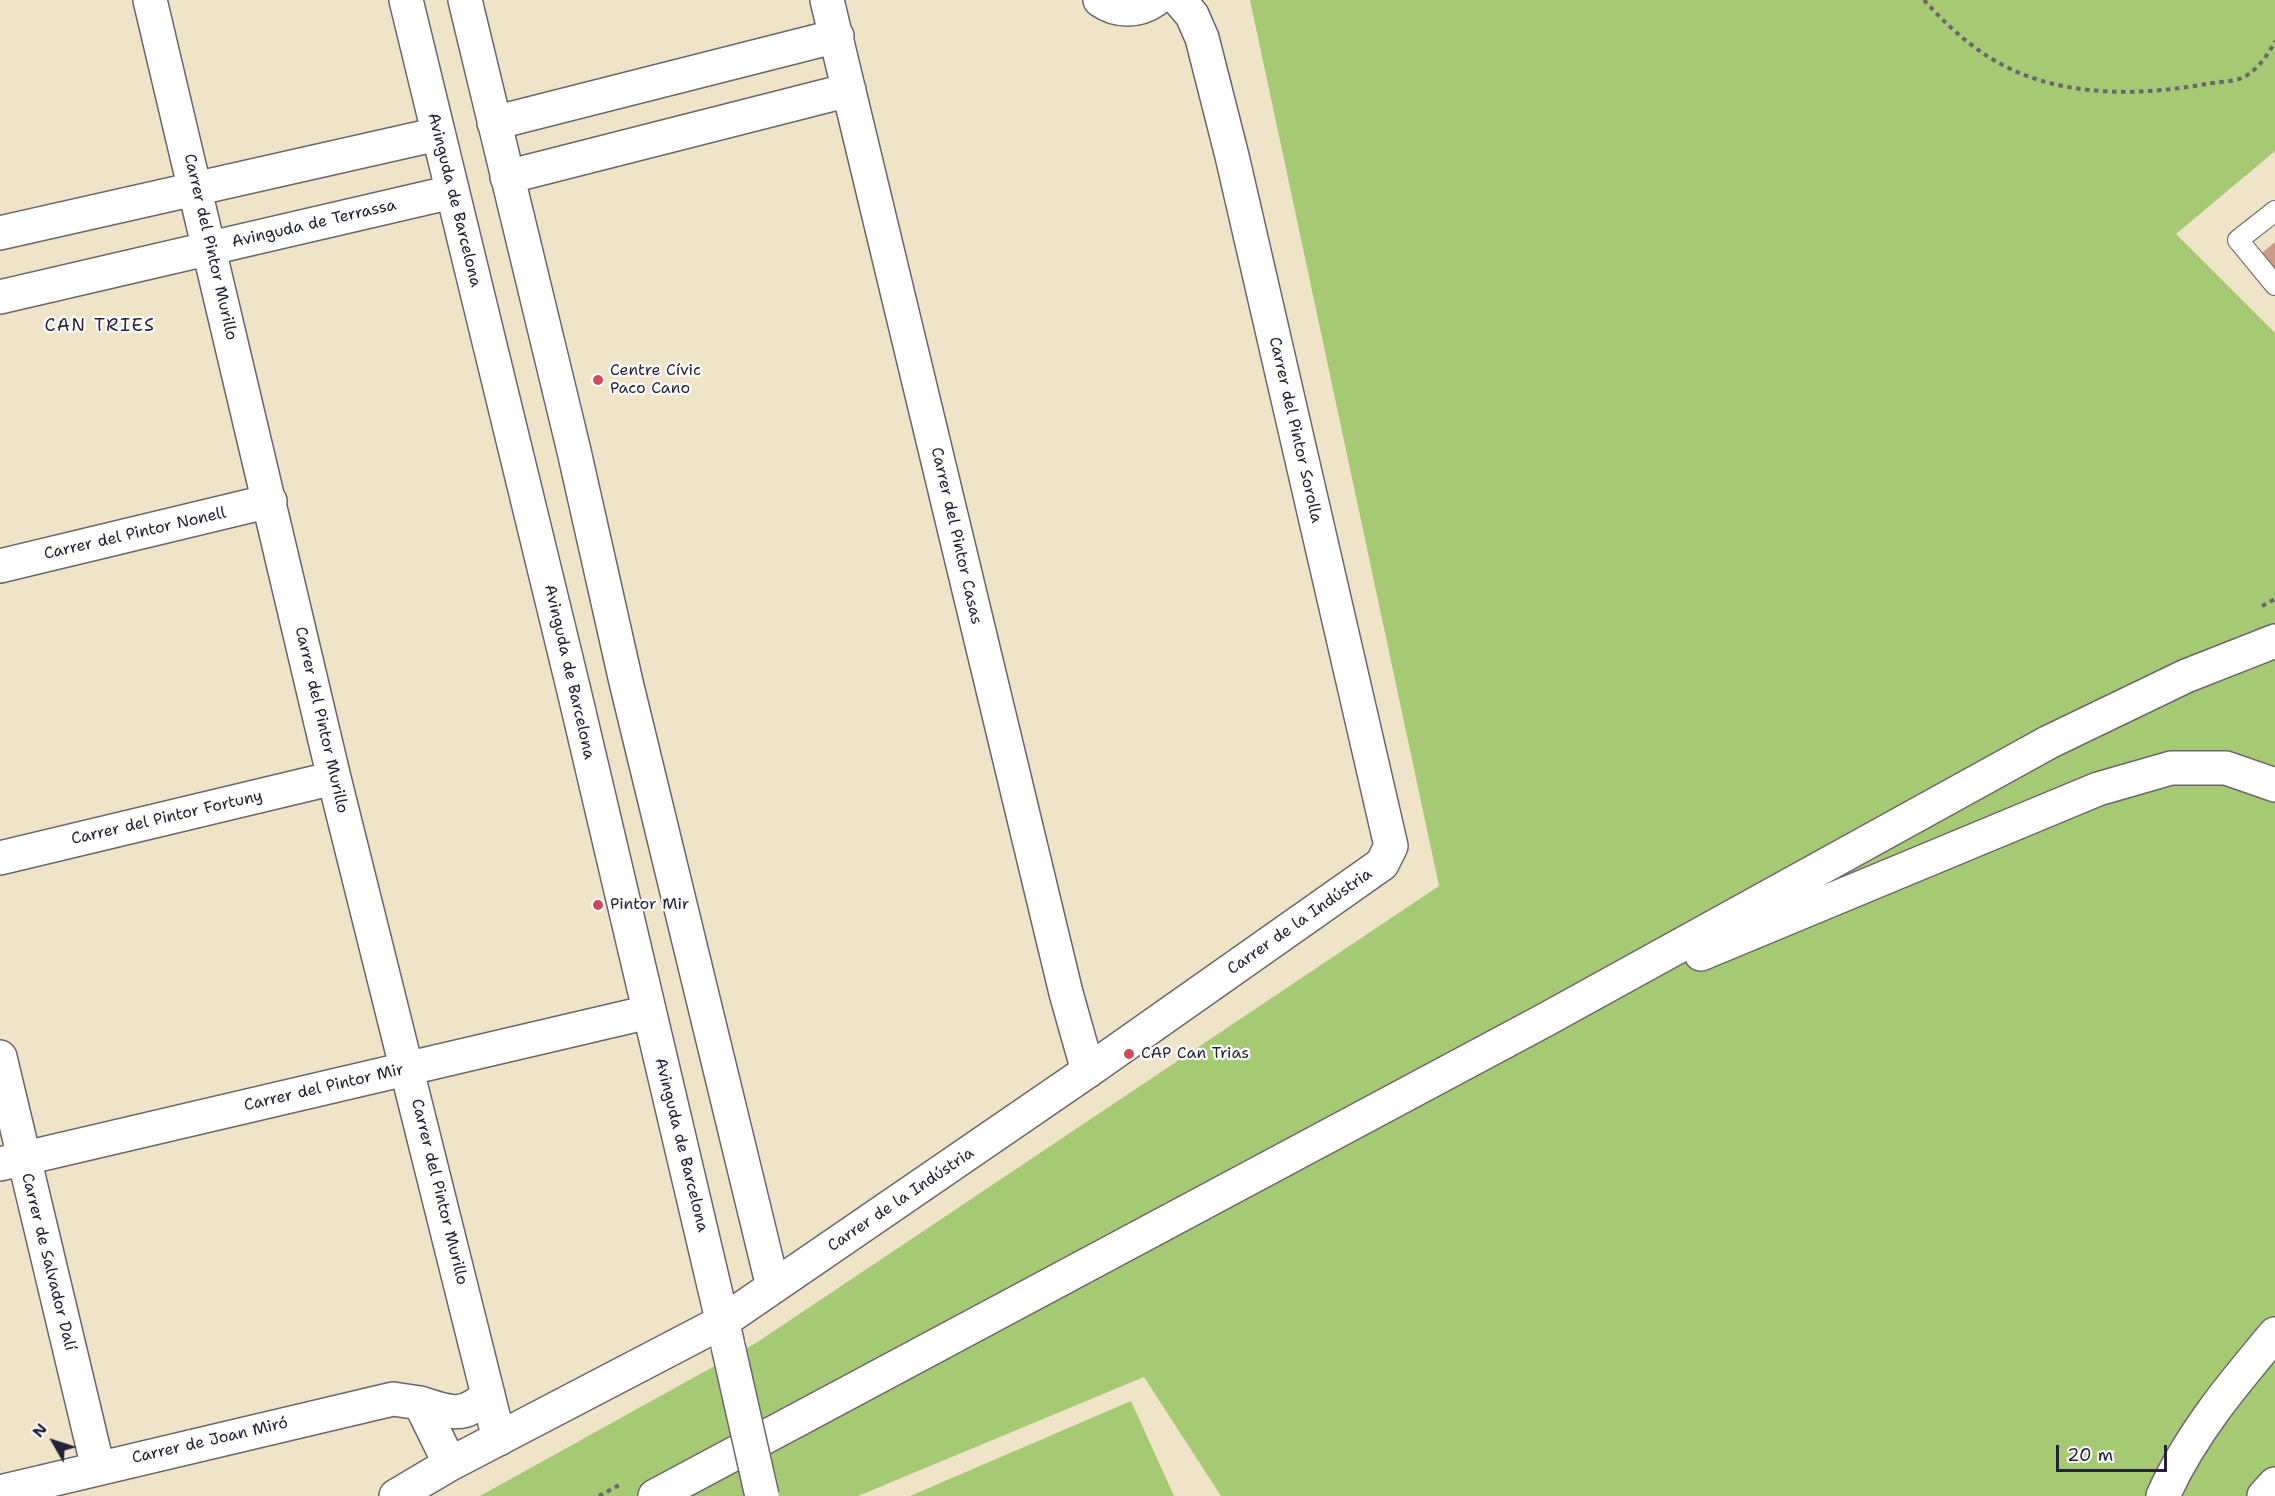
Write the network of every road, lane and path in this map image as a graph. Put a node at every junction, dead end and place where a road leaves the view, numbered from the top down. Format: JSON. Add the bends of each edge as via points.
{"nodes":[{"id":1,"x":150,"y":0,"type":"edge"},
{"id":2,"x":406,"y":0,"type":"edge"},
{"id":3,"x":465,"y":0,"type":"edge"},
{"id":4,"x":828,"y":0,"type":"edge"},
{"id":5,"x":1100,"y":0,"type":"edge"},
{"id":6,"x":1155,"y":0,"type":"edge"},
{"id":7,"x":1179,"y":0,"type":"edge"},
{"id":8,"x":1924,"y":0,"type":"edge"},
{"id":9,"x":837,"y":36,"type":"junction"},
{"id":10,"x":2275,"y":41,"type":"edge"},
{"id":11,"x":849,"y":90,"type":"junction"},
{"id":12,"x":494,"y":123,"type":"junction"},
{"id":13,"x":438,"y":134,"type":"junction"},
{"id":14,"x":507,"y":177,"type":"junction"},
{"id":15,"x":196,"y":190,"type":"junction"},
{"id":16,"x":452,"y":192,"type":"junction"},
{"id":17,"x":2275,"y":211,"type":"edge"},
{"id":18,"x":0,"y":233,"type":"edge"},
{"id":19,"x":210,"y":249,"type":"junction"},
{"id":20,"x":2275,"y":285,"type":"edge"},
{"id":21,"x":0,"y":297,"type":"edge"},
{"id":22,"x":270,"y":501,"type":"junction"},
{"id":23,"x":0,"y":566,"type":"edge"},
{"id":24,"x":2275,"y":641,"type":"edge"},
{"id":25,"x":334,"y":778,"type":"junction"},
{"id":26,"x":2275,"y":785,"type":"edge"},
{"id":27,"x":0,"y":858,"type":"edge"},
{"id":28,"x":1382,"y":864,"type":"joint"},
{"id":29,"x":649,"y":1012,"type":"junction"},
{"id":30,"x":1545,"y":1020,"type":"junction"},
{"id":31,"x":0,"y":1057,"type":"edge"},
{"id":32,"x":408,"y":1068,"type":"junction"},
{"id":33,"x":1088,"y":1071,"type":"junction"},
{"id":34,"x":12,"y":1161,"type":"edge"},
{"id":35,"x":773,"y":1287,"type":"junction"},
{"id":36,"x":725,"y":1334,"type":"junction"},
{"id":37,"x":2275,"y":1334,"type":"edge"},
{"id":38,"x":488,"y":1394,"type":"junction"},
{"id":39,"x":420,"y":1403,"type":"junction"},
{"id":40,"x":499,"y":1438,"type":"junction"},
{"id":41,"x":450,"y":1464,"type":"junction"},
{"id":42,"x":98,"y":1468,"type":"junction"},
{"id":43,"x":2275,"y":1484,"type":"edge"},
{"id":44,"x":0,"y":1492,"type":"edge"},
{"id":45,"x":396,"y":1496,"type":"edge"},
{"id":46,"x":655,"y":1496,"type":"edge"},
{"id":47,"x":762,"y":1496,"type":"edge"},
{"id":48,"x":2163,"y":1496,"type":"edge"},
{"id":49,"x":2264,"y":1496,"type":"edge"}],
"edges":[{"from":1,"to":15,"type":"street","name":"Carrer del Pintor Murillo"},
{"from":2,"to":13,"type":"street","name":"Avinguda de Barcelona"},
{"from":3,"to":12,"type":"street"},
{"from":4,"to":9,"type":"street","name":"Carrer del Pintor Casas"},
{"from":5,"to":6,"type":"street","via":[[1126,9]]},
{"from":7,"to":28,"type":"street","name":"Carrer del Pintor Sorolla","via":[[1192,15],[1202,38],[1232,156],[1391,846]]},
{"from":8,"to":10,"type":"path","via":[[1976,50],[2017,72],[2077,88],[2123,93],[2242,78],[2266,58]]},
{"from":9,"to":11,"type":"street","name":"Carrer del Pintor Casas"},
{"from":9,"to":12,"type":"street"},
{"from":11,"to":14,"type":"street"},
{"from":11,"to":33,"type":"street","name":"Carrer del Pintor Casas"},
{"from":12,"to":14,"type":"street"},
{"from":13,"to":15,"type":"street"},
{"from":13,"to":16,"type":"street","name":"Avinguda de Barcelona"},
{"from":14,"to":35,"type":"street"},
{"from":15,"to":18,"type":"street"},
{"from":15,"to":19,"type":"street","name":"Carrer del Pintor Murillo"},
{"from":16,"to":19,"type":"street","name":"Avinguda de Terrassa"},
{"from":16,"to":29,"type":"street","name":"Avinguda de Barcelona"},
{"from":17,"to":20,"type":"lane","via":[[2238,240]]},
{"from":19,"to":21,"type":"street","name":"Avinguda de Terrassa"},
{"from":19,"to":22,"type":"street","name":"Carrer del Pintor Murillo"},
{"from":22,"to":23,"type":"street","name":"Carrer del Pintor Nonell"},
{"from":22,"to":25,"type":"street","name":"Carrer del Pintor Murillo"},
{"from":24,"to":30,"type":"street","via":[[2186,676],[2049,742]]},
{"from":25,"to":27,"type":"street","name":"Carrer del Pintor Fortuny"},
{"from":25,"to":32,"type":"street","name":"Carrer del Pintor Murillo"},
{"from":26,"to":30,"type":"street","via":[[2226,768],[2170,768],[2098,789]]},
{"from":28,"to":33,"type":"street","name":"Carrer de la Indústria"},
{"from":29,"to":32,"type":"street","name":"Carrer del Pintor Mir"},
{"from":29,"to":36,"type":"street","name":"Avinguda de Barcelona"},
{"from":30,"to":46,"type":"street"},
{"from":31,"to":34,"type":"street","name":"Carrer de Salvador Dalí"},
{"from":32,"to":34,"type":"street","name":"Carrer del Pintor Mir"},
{"from":32,"to":38,"type":"street","name":"Carrer del Pintor Murillo"},
{"from":33,"to":35,"type":"street","name":"Carrer de la Indústria"},
{"from":34,"to":42,"type":"street","name":"Carrer de Salvador Dalí"},
{"from":35,"to":36,"type":"street","name":"Carrer de la Indústria"},
{"from":36,"to":40,"type":"street","name":"Carrer de la Indústria"},
{"from":36,"to":47,"type":"street","name":"Avinguda de Barcelona","bridge":true},
{"from":37,"to":48,"type":"street","via":[[2224,1395],[2182,1458]]},
{"from":38,"to":39,"type":"street","name":"Carrer de Joan Miró","via":[[467,1411],[452,1412]]},
{"from":38,"to":40,"type":"street","name":"Carrer del Pintor Murillo"},
{"from":39,"to":41,"type":"street"},
{"from":39,"to":42,"type":"street","name":"Carrer de Joan Miró","via":[[393,1399]]},
{"from":40,"to":41,"type":"street","name":"Carrer de la Indústria"},
{"from":41,"to":45,"type":"street","name":"Carrer de la Indústria"},
{"from":42,"to":44,"type":"street","name":"Carrer de Joan Miró"},
{"from":43,"to":49,"type":"street"}]}
